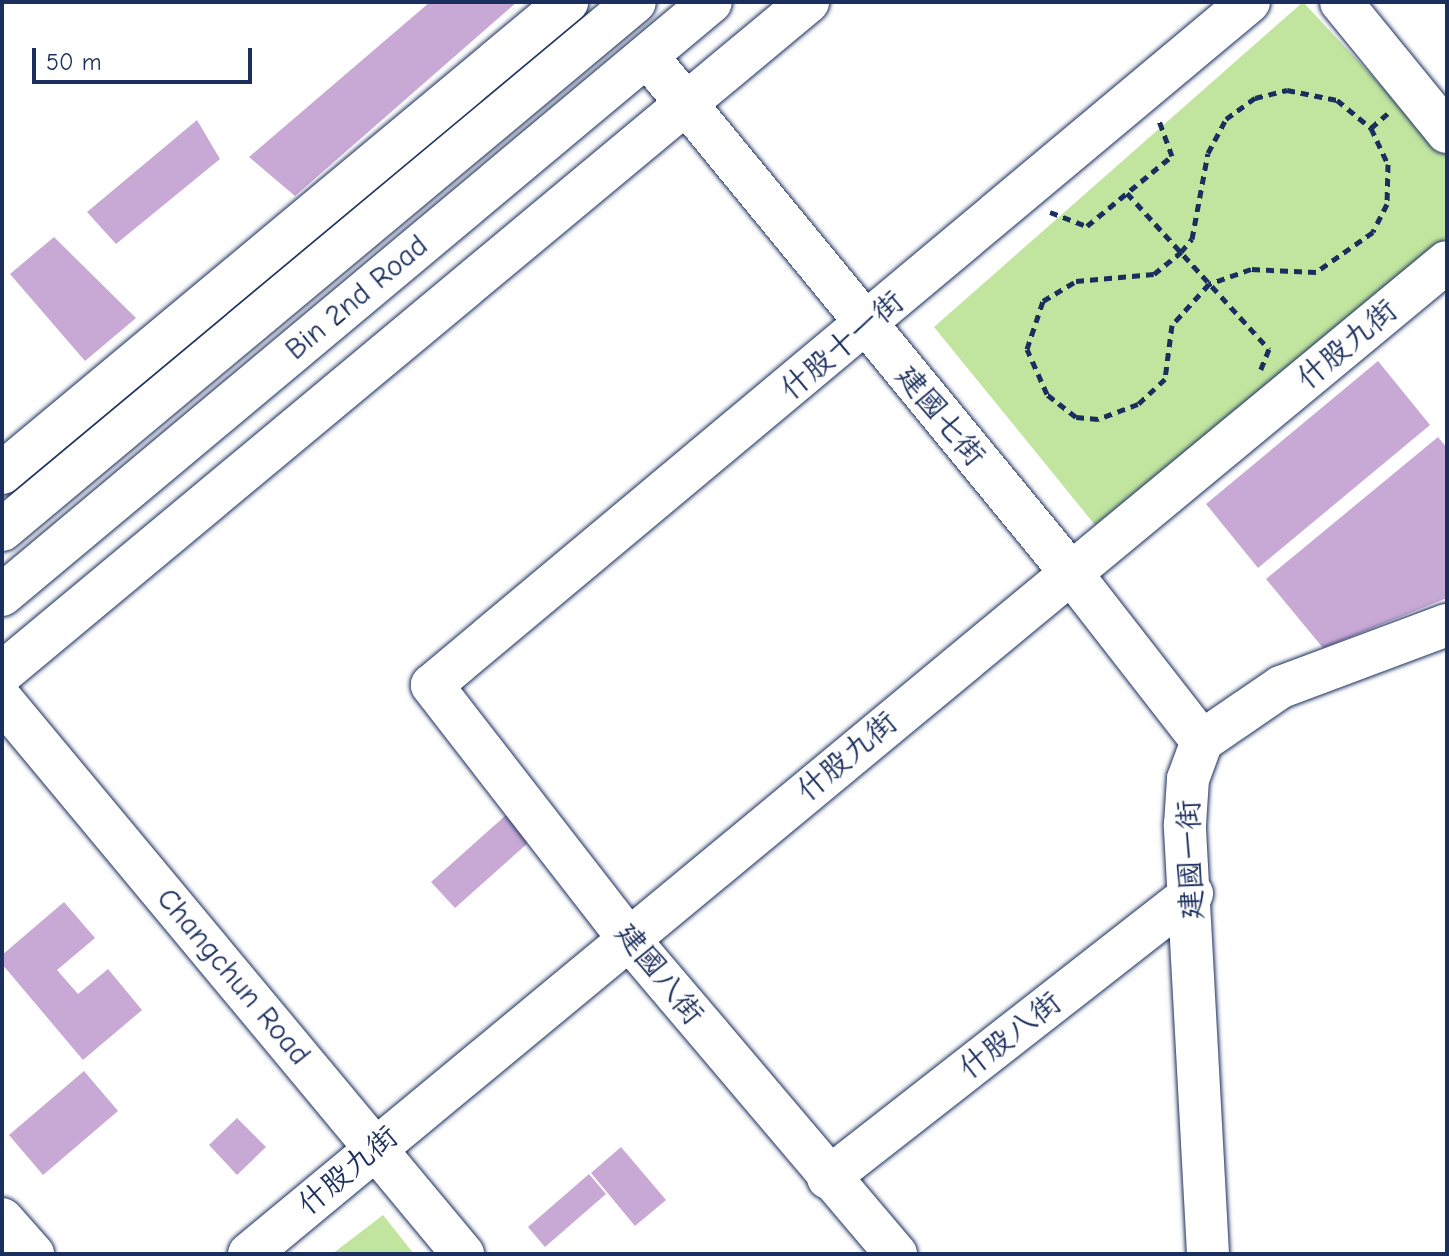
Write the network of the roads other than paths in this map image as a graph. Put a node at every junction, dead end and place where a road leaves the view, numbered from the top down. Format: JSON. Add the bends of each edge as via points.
{"nodes":[{"id":1,"x":567,"y":2,"type":"edge"},
{"id":2,"x":635,"y":2,"type":"edge"},
{"id":3,"x":711,"y":2,"type":"edge"},
{"id":4,"x":808,"y":2,"type":"edge"},
{"id":5,"x":1249,"y":2,"type":"edge"},
{"id":6,"x":1341,"y":2,"type":"edge"},
{"id":7,"x":647,"y":56,"type":"junction"},
{"id":8,"x":686,"y":105,"type":"junction"},
{"id":9,"x":1447,"y":132,"type":"edge"},
{"id":10,"x":1447,"y":262,"type":"edge"},
{"id":11,"x":865,"y":327,"type":"junction"},
{"id":12,"x":2,"y":473,"type":"edge"},
{"id":13,"x":2,"y":530,"type":"edge"},
{"id":14,"x":1071,"y":573,"type":"junction"},
{"id":15,"x":2,"y":595,"type":"edge"},
{"id":16,"x":1447,"y":625,"type":"edge"},
{"id":17,"x":2,"y":673,"type":"edge"},
{"id":18,"x":432,"y":685,"type":"joint"},
{"id":19,"x":2,"y":700,"type":"edge"},
{"id":20,"x":1202,"y":741,"type":"junction"},
{"id":21,"x":1192,"y":894,"type":"junction"},
{"id":22,"x":628,"y":938,"type":"junction"},
{"id":23,"x":375,"y":1148,"type":"junction"},
{"id":24,"x":828,"y":1178,"type":"junction"},
{"id":25,"x":2,"y":1219,"type":"edge"},
{"id":26,"x":33,"y":1254,"type":"edge"},
{"id":27,"x":249,"y":1254,"type":"edge"},
{"id":28,"x":463,"y":1254,"type":"edge"},
{"id":29,"x":896,"y":1254,"type":"edge"},
{"id":30,"x":1208,"y":1254,"type":"edge"}],
"edges":[{"from":1,"to":12,"type":"street"},
{"from":2,"to":13,"type":"street"},
{"from":3,"to":7,"type":"street","name":"Bin 2nd Road"},
{"from":4,"to":8,"type":"street"},
{"from":5,"to":11,"type":"street","name":"什股十一街"},
{"from":6,"to":9,"type":"street"},
{"from":7,"to":8,"type":"street","name":"建國七街"},
{"from":7,"to":15,"type":"street","name":"Bin 2nd Road"},
{"from":8,"to":11,"type":"street","name":"建國七街"},
{"from":8,"to":17,"type":"street"},
{"from":10,"to":14,"type":"street","name":"什股九街"},
{"from":11,"to":14,"type":"street","name":"建國七街"},
{"from":11,"to":18,"type":"street","name":"什股十一街"},
{"from":14,"to":20,"type":"street","name":"建國七街"},
{"from":14,"to":22,"type":"street","name":"什股九街"},
{"from":16,"to":20,"type":"street","via":[[1281,687]]},
{"from":18,"to":22,"type":"street","name":"建國八街"},
{"from":19,"to":23,"type":"street","name":"Changchun Road"},
{"from":20,"to":21,"type":"street","name":"建國一街","via":[[1188,779],[1185,825]]},
{"from":21,"to":24,"type":"street","name":"什股八街"},
{"from":21,"to":30,"type":"street","name":"建國一街"},
{"from":22,"to":23,"type":"street","name":"什股九街"},
{"from":22,"to":24,"type":"street","name":"建國八街"},
{"from":23,"to":27,"type":"street","name":"什股九街"},
{"from":23,"to":28,"type":"street","name":"Changchun Road"},
{"from":24,"to":29,"type":"street","name":"建國八街"},
{"from":25,"to":26,"type":"street"}]}
